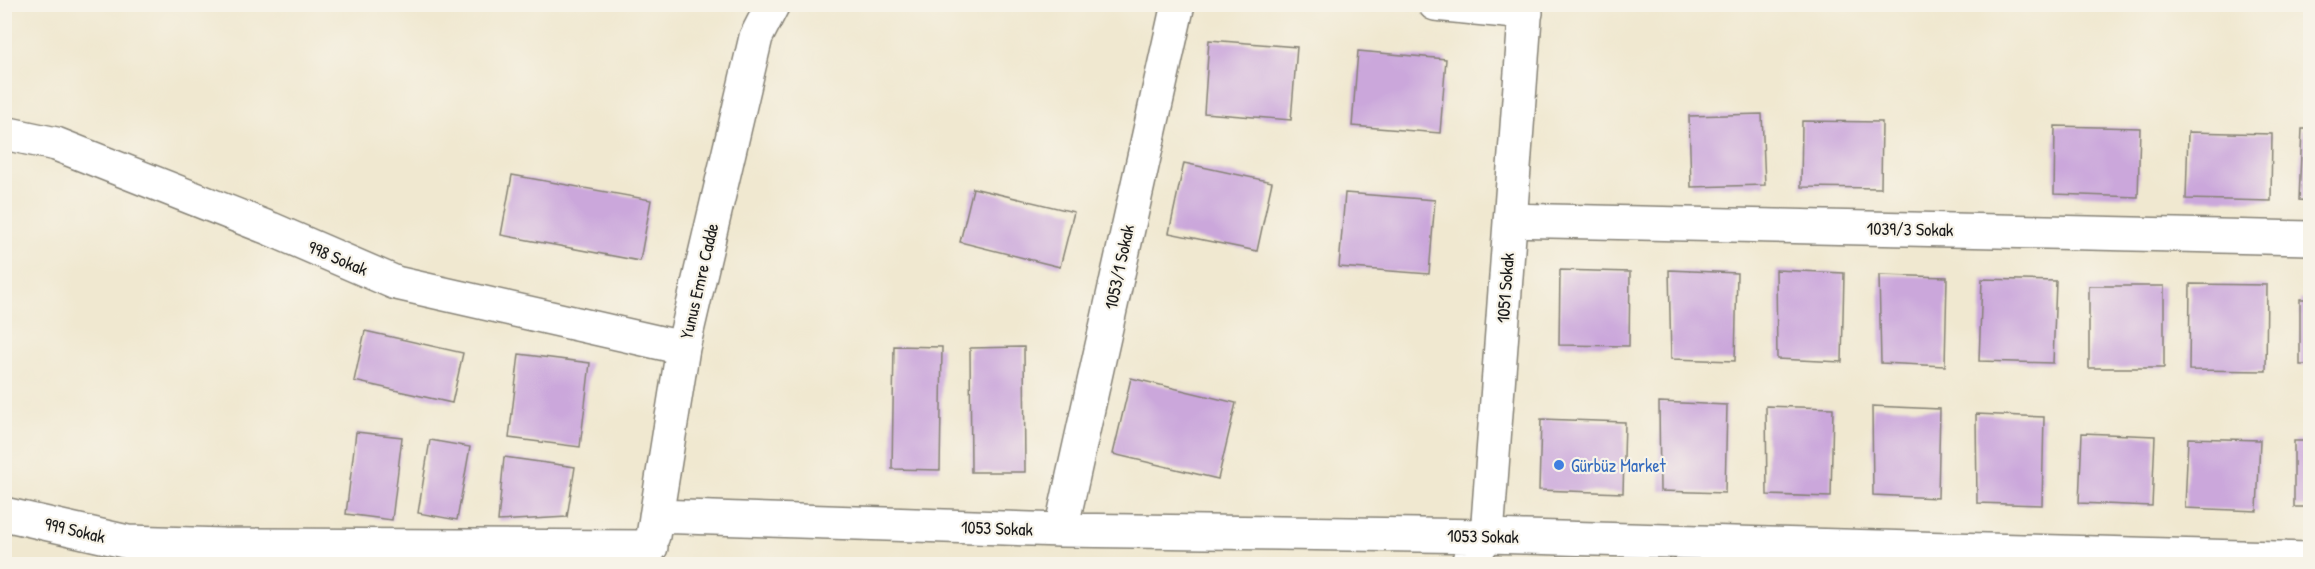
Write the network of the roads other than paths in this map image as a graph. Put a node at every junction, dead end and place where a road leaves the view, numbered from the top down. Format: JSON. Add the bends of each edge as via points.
{"nodes":[{"id":1,"x":773,"y":4,"type":"edge"},
{"id":2,"x":1178,"y":4,"type":"edge"},
{"id":3,"x":1435,"y":4,"type":"edge"},
{"id":4,"x":1526,"y":9,"type":"edge"},
{"id":5,"x":4,"y":133,"type":"edge"},
{"id":6,"x":1510,"y":220,"type":"junction"},
{"id":7,"x":2310,"y":238,"type":"edge"},
{"id":8,"x":683,"y":348,"type":"junction"},
{"id":9,"x":4,"y":514,"type":"edge"},
{"id":10,"x":1061,"y":530,"type":"junction"},
{"id":11,"x":1486,"y":536,"type":"junction"},
{"id":12,"x":652,"y":542,"type":"edge"},
{"id":13,"x":2310,"y":559,"type":"edge"},
{"id":14,"x":1467,"y":564,"type":"edge"}],
"edges":[{"from":1,"to":8,"type":"street","name":"Yunus Emre Cadde","via":[[756,37]]},
{"from":2,"to":10,"type":"street","name":"1053/1 Sokak"},
{"from":3,"to":4,"type":"street"},
{"from":4,"to":6,"type":"street","name":"1051 Sokak"},
{"from":5,"to":8,"type":"street","name":"998 Sokak","via":[[56,144],[396,282]]},
{"from":6,"to":7,"type":"street","name":"1039/3 Sokak"},
{"from":6,"to":11,"type":"street","name":"1051 Sokak"},
{"from":8,"to":12,"type":"street","name":"Yunus Emre Cadde"},
{"from":9,"to":12,"type":"street","name":"999 Sokak","via":[[128,542]]},
{"from":10,"to":11,"type":"street","name":"1053 Sokak"},
{"from":10,"to":12,"type":"street","name":"1053 Sokak"},
{"from":11,"to":13,"type":"street","name":"1053 Sokak"},
{"from":11,"to":14,"type":"street","name":"1051 Sokak"}]}
